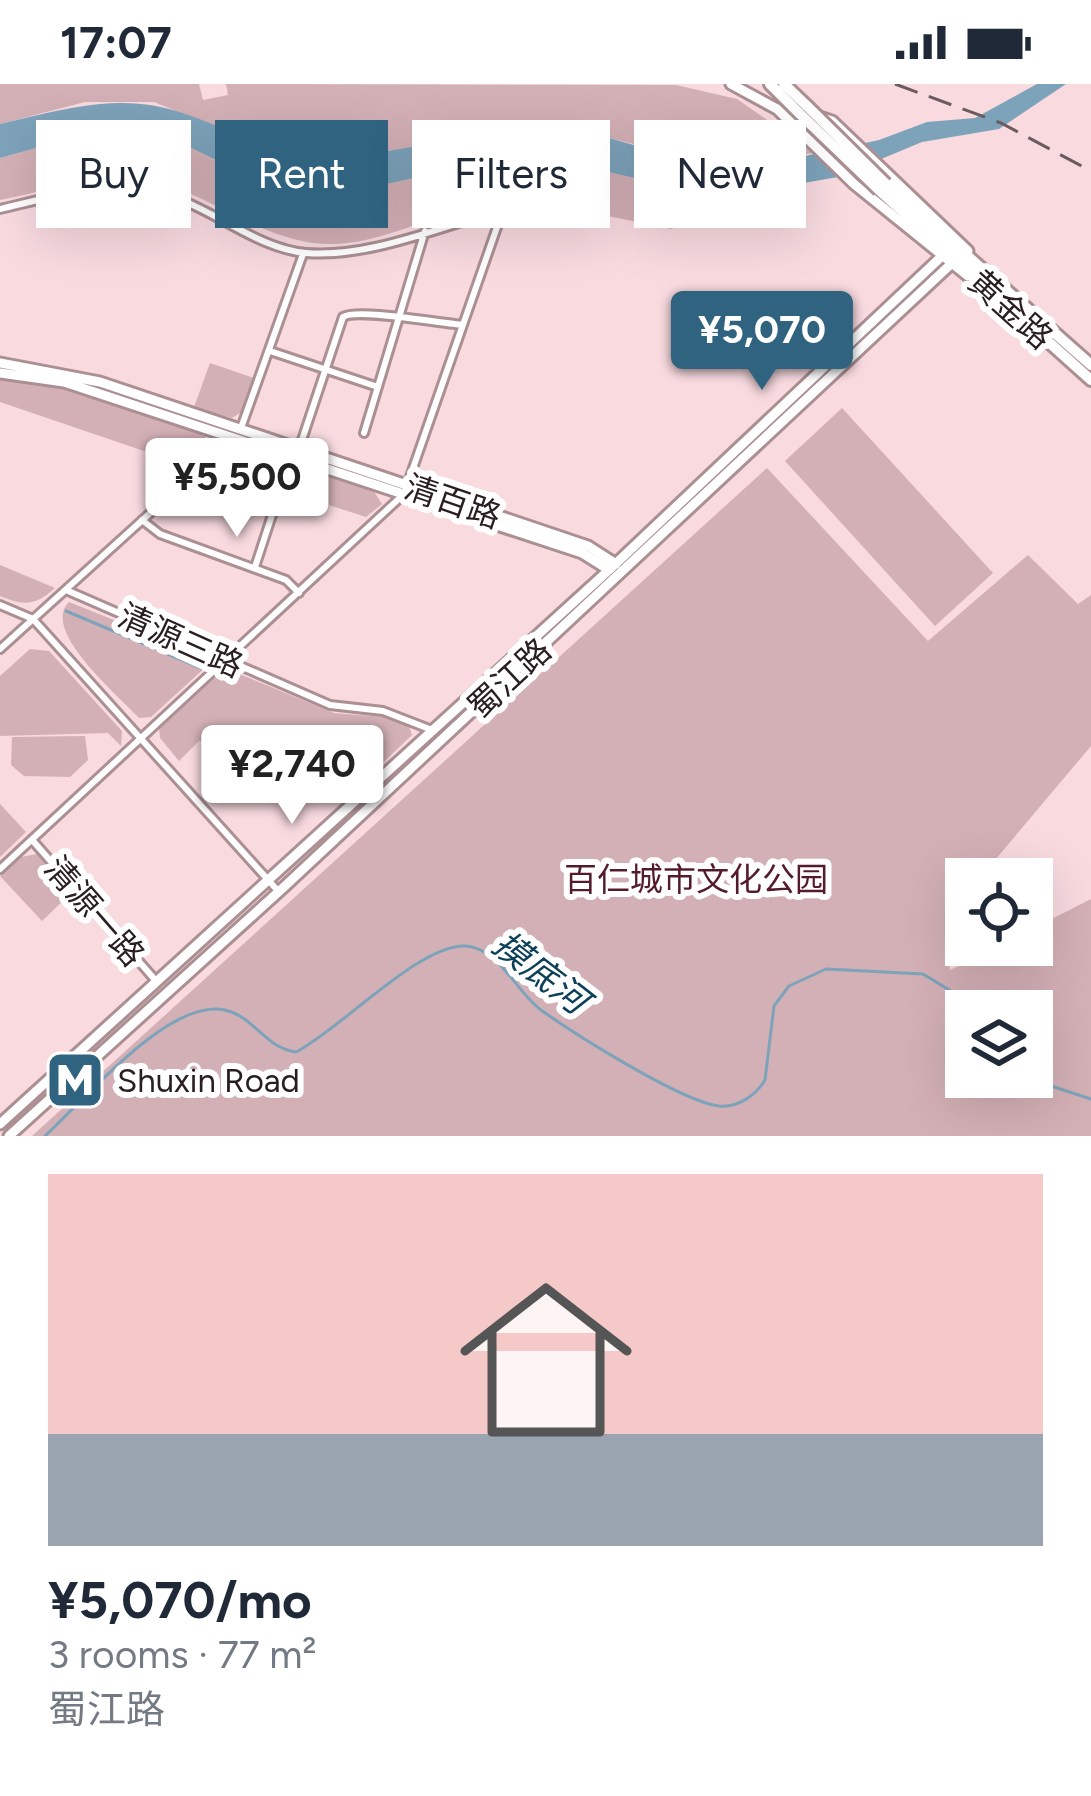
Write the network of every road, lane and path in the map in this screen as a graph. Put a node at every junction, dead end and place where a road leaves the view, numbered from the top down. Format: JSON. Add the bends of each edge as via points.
{"nodes":[{"id":1,"x":731,"y":84,"type":"edge"},
{"id":2,"x":770,"y":84,"type":"edge"},
{"id":3,"x":784,"y":84,"type":"edge"},
{"id":4,"x":811,"y":141,"type":"junction"},
{"id":5,"x":882,"y":187,"type":"junction"},
{"id":6,"x":0,"y":209,"type":"edge"},
{"id":7,"x":425,"y":231,"type":"junction"},
{"id":8,"x":303,"y":253,"type":"junction"},
{"id":9,"x":946,"y":260,"type":"junction"},
{"id":10,"x":994,"y":287,"type":"junction"},
{"id":11,"x":400,"y":321,"type":"junction"},
{"id":12,"x":463,"y":325,"type":"junction"},
{"id":13,"x":270,"y":351,"type":"junction"},
{"id":14,"x":0,"y":362,"type":"edge"},
{"id":15,"x":1091,"y":365,"type":"edge"},
{"id":16,"x":326,"y":369,"type":"junction"},
{"id":17,"x":0,"y":373,"type":"edge"},
{"id":18,"x":1091,"y":380,"type":"edge"},
{"id":19,"x":378,"y":387,"type":"junction"},
{"id":20,"x":238,"y":433,"type":"junction"},
{"id":21,"x":364,"y":433,"type":"dead end"},
{"id":22,"x":295,"y":453,"type":"junction"},
{"id":23,"x":406,"y":490,"type":"junction"},
{"id":24,"x":142,"y":520,"type":"junction"},
{"id":25,"x":254,"y":568,"type":"junction"},
{"id":26,"x":616,"y":571,"type":"junction"},
{"id":27,"x":66,"y":590,"type":"junction"},
{"id":28,"x":299,"y":593,"type":"junction"},
{"id":29,"x":0,"y":605,"type":"edge"},
{"id":30,"x":33,"y":619,"type":"junction"},
{"id":31,"x":0,"y":649,"type":"edge"},
{"id":32,"x":227,"y":660,"type":"junction"},
{"id":33,"x":432,"y":730,"type":"junction"},
{"id":34,"x":141,"y":739,"type":"junction"},
{"id":35,"x":32,"y":839,"type":"junction"},
{"id":36,"x":0,"y":869,"type":"edge"},
{"id":37,"x":268,"y":880,"type":"junction"},
{"id":38,"x":279,"y":892,"type":"junction"},
{"id":39,"x":157,"y":982,"type":"junction"},
{"id":40,"x":0,"y":1124,"type":"edge"},
{"id":41,"x":9,"y":1136,"type":"edge"}],
"edges":[{"from":1,"to":4,"type":"street","via":[[777,109]]},
{"from":2,"to":5,"type":"main road","bridge":true},
{"from":3,"to":5,"type":"main road","bridge":true},
{"from":4,"to":9,"type":"street"},
{"from":4,"to":10,"type":"street","bridge":true,"via":[[807,125],[819,115],[879,165]]},
{"from":5,"to":10,"type":"main road","name":"黄金路"},
{"from":6,"to":8,"type":"street","via":[[101,188],[140,189]]},
{"from":7,"to":8,"type":"street","via":[[367,248]]},
{"from":7,"to":11,"type":"street"},
{"from":7,"to":12,"type":"street","via":[[503,210]]},
{"from":8,"to":13,"type":"street"},
{"from":9,"to":10,"type":"street"},
{"from":9,"to":26,"type":"street","name":"蜀江路"},
{"from":10,"to":15,"type":"main road","name":"黄金路"},
{"from":10,"to":18,"type":"main road","name":"黄金路"},
{"from":11,"to":12,"type":"street"},
{"from":11,"to":16,"type":"street","via":[[352,311]]},
{"from":11,"to":19,"type":"street"},
{"from":12,"to":23,"type":"street"},
{"from":13,"to":16,"type":"street"},
{"from":13,"to":20,"type":"street"},
{"from":14,"to":20,"type":"street","name":"清百路","via":[[100,382]]},
{"from":16,"to":19,"type":"street"},
{"from":16,"to":22,"type":"street"},
{"from":17,"to":20,"type":"street","name":"清百路","via":[[64,382]]},
{"from":19,"to":21,"type":"street"},
{"from":20,"to":22,"type":"street","name":"清百路"},
{"from":20,"to":24,"type":"street"},
{"from":22,"to":23,"type":"street","name":"清百路"},
{"from":22,"to":25,"type":"street"},
{"from":23,"to":26,"type":"street","name":"清百路"},
{"from":23,"to":28,"type":"street"},
{"from":24,"to":25,"type":"street"},
{"from":24,"to":27,"type":"street"},
{"from":25,"to":28,"type":"street"},
{"from":26,"to":33,"type":"street","name":"蜀江路"},
{"from":26,"to":38,"type":"street","name":"蜀江路"},
{"from":27,"to":30,"type":"street"},
{"from":27,"to":32,"type":"street","name":"清源三路"},
{"from":28,"to":32,"type":"street"},
{"from":29,"to":30,"type":"street"},
{"from":30,"to":31,"type":"street"},
{"from":30,"to":34,"type":"street"},
{"from":32,"to":33,"type":"street","name":"清源三路","via":[[330,705],[383,711]]},
{"from":32,"to":34,"type":"street"},
{"from":33,"to":37,"type":"street","name":"蜀江路"},
{"from":34,"to":35,"type":"street"},
{"from":34,"to":37,"type":"street"},
{"from":35,"to":36,"type":"street"},
{"from":35,"to":39,"type":"street","name":"清源一路"},
{"from":37,"to":38,"type":"street"},
{"from":37,"to":39,"type":"street","name":"蜀江路"},
{"from":38,"to":41,"type":"street","name":"蜀江路"},
{"from":39,"to":40,"type":"street","name":"蜀江路"}]}
